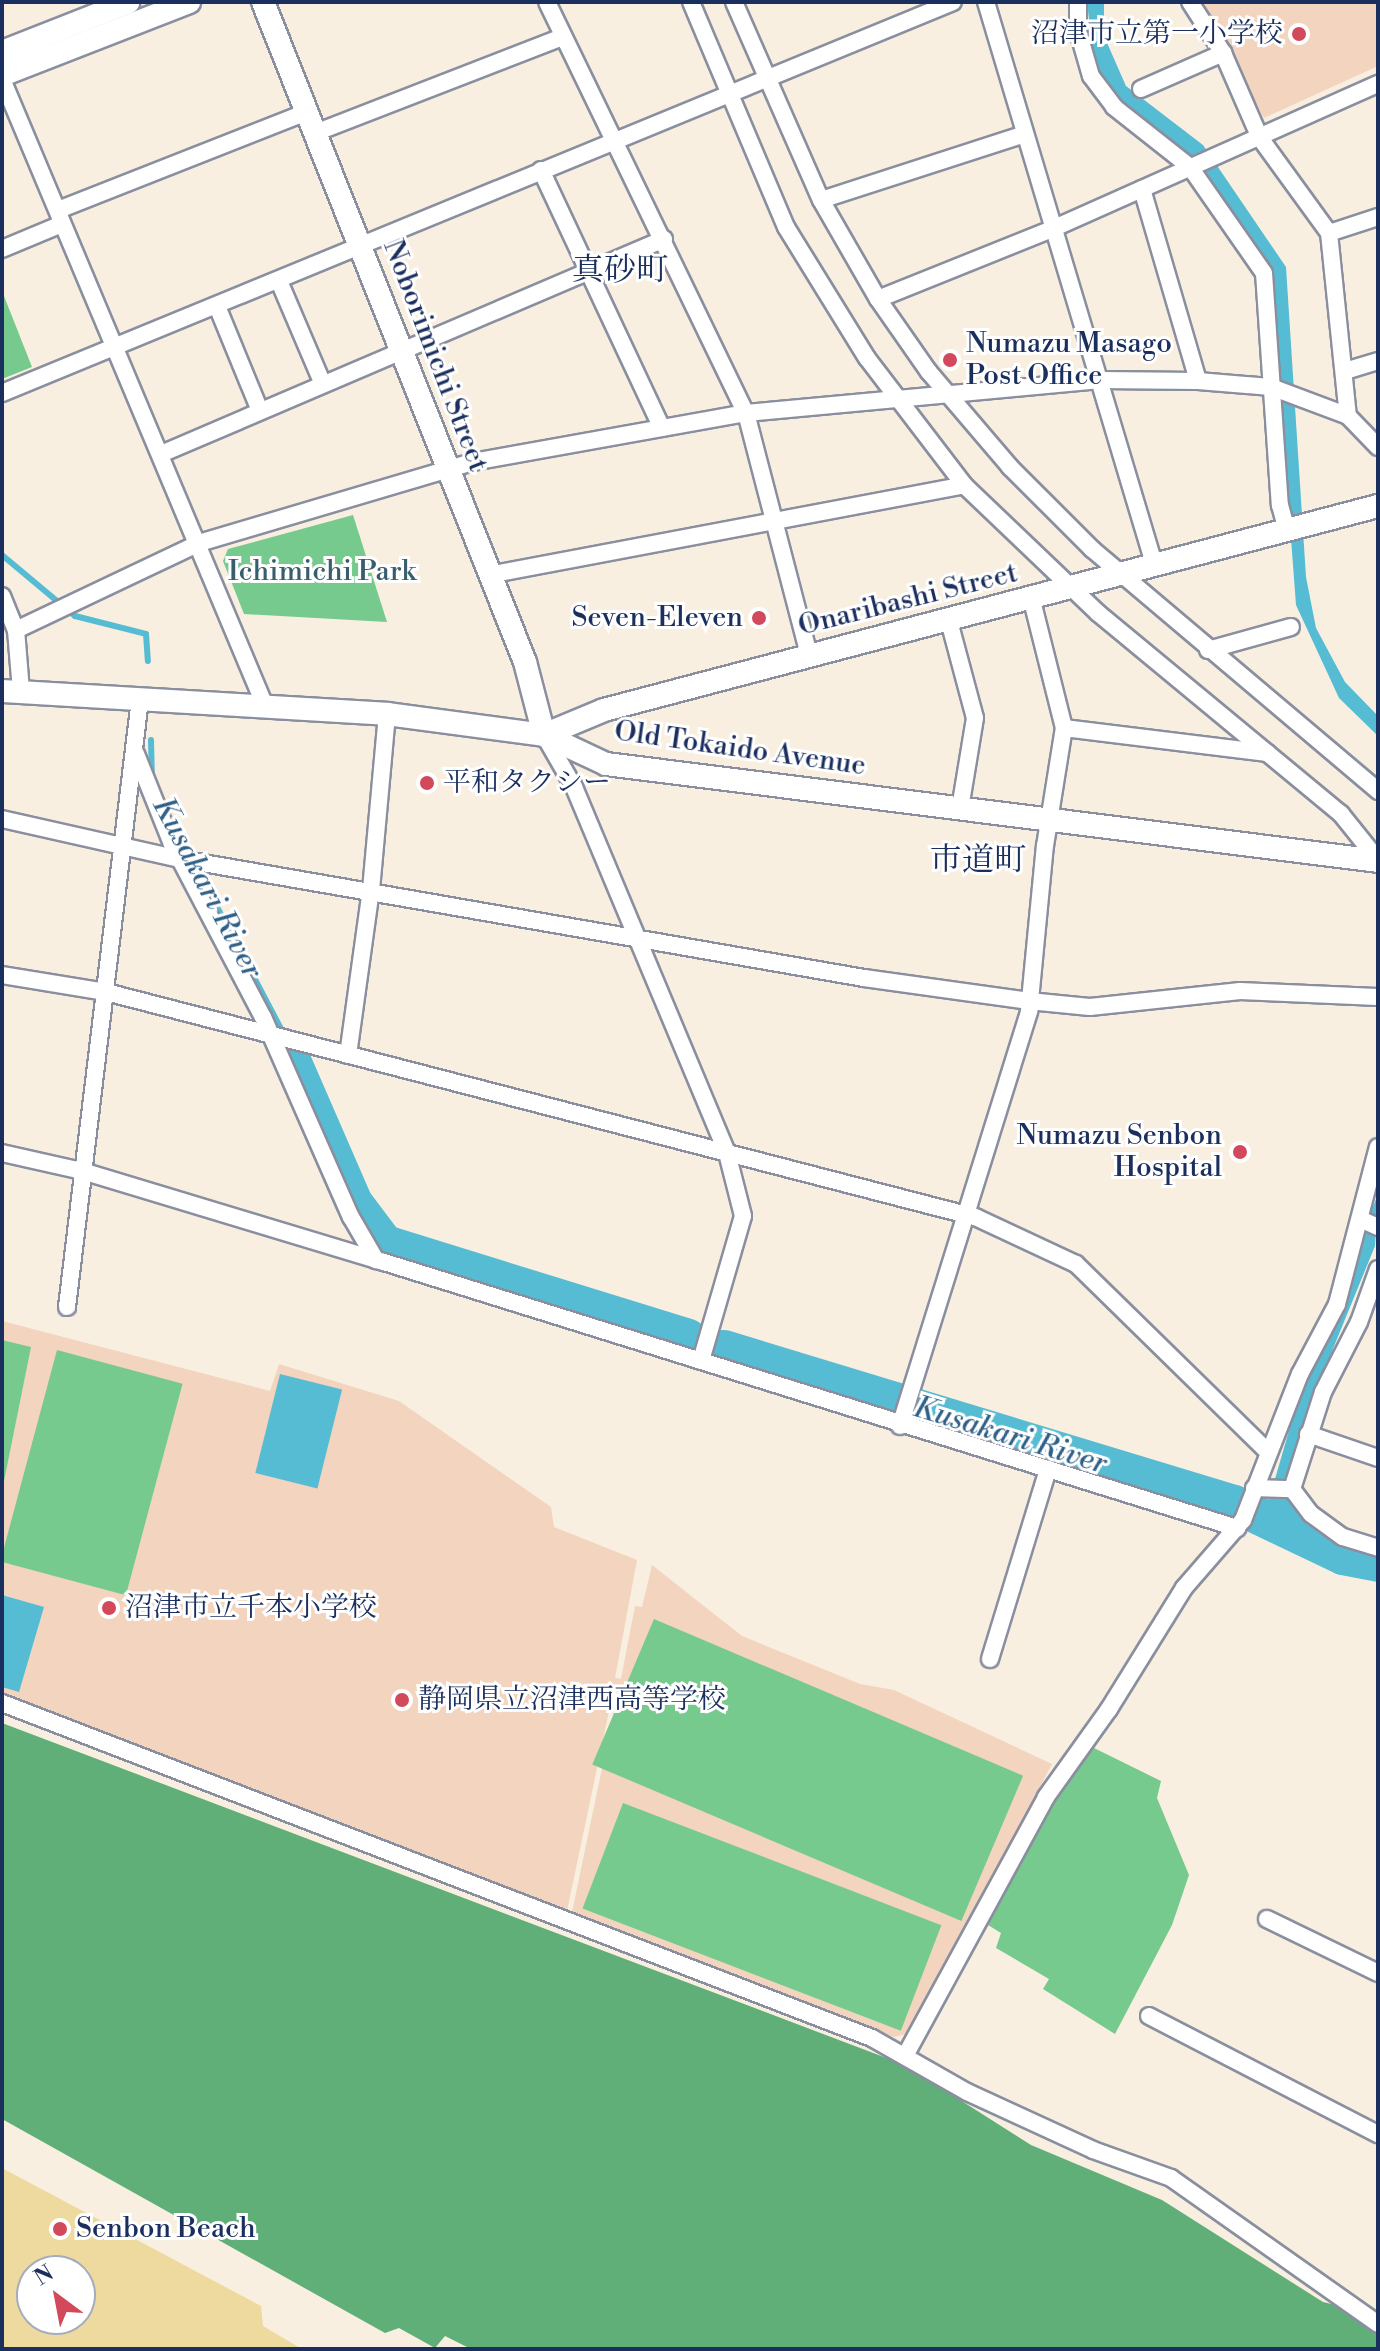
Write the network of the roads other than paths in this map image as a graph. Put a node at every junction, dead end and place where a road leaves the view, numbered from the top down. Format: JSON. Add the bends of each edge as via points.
{"nodes":[{"id":1,"x":129,"y":2,"type":"edge"},
{"id":2,"x":189,"y":2,"type":"edge"},
{"id":3,"x":263,"y":2,"type":"edge"},
{"id":4,"x":547,"y":2,"type":"edge"},
{"id":5,"x":691,"y":2,"type":"edge"},
{"id":6,"x":734,"y":2,"type":"edge"},
{"id":7,"x":953,"y":2,"type":"edge"},
{"id":8,"x":986,"y":2,"type":"edge"},
{"id":9,"x":1078,"y":2,"type":"edge"},
{"id":10,"x":1190,"y":2,"type":"edge"},
{"id":11,"x":562,"y":37,"type":"junction"},
{"id":12,"x":2,"y":52,"type":"edge"},
{"id":13,"x":1223,"y":53,"type":"junction"},
{"id":14,"x":2,"y":77,"type":"edge"},
{"id":15,"x":767,"y":80,"type":"junction"},
{"id":16,"x":1378,"y":84,"type":"edge"},
{"id":17,"x":1141,"y":89,"type":"dead end"},
{"id":18,"x":728,"y":96,"type":"junction"},
{"id":19,"x":307,"y":112,"type":"junction"},
{"id":20,"x":315,"y":133,"type":"junction"},
{"id":21,"x":1025,"y":134,"type":"junction"},
{"id":22,"x":1260,"y":138,"type":"junction"},
{"id":23,"x":618,"y":142,"type":"junction"},
{"id":24,"x":1190,"y":167,"type":"junction"},
{"id":25,"x":541,"y":170,"type":"junction"},
{"id":26,"x":1142,"y":189,"type":"junction"},
{"id":27,"x":821,"y":200,"type":"junction"},
{"id":28,"x":60,"y":217,"type":"junction"},
{"id":29,"x":1378,"y":217,"type":"edge"},
{"id":30,"x":1052,"y":229,"type":"junction"},
{"id":31,"x":1329,"y":233,"type":"junction"},
{"id":32,"x":664,"y":239,"type":"junction"},
{"id":33,"x":360,"y":247,"type":"junction"},
{"id":34,"x":2,"y":249,"type":"edge"},
{"id":35,"x":587,"y":271,"type":"junction"},
{"id":36,"x":279,"y":281,"type":"junction"},
{"id":37,"x":878,"y":299,"type":"junction"},
{"id":38,"x":217,"y":306,"type":"junction"},
{"id":39,"x":114,"y":346,"type":"junction"},
{"id":40,"x":400,"y":350,"type":"junction"},
{"id":41,"x":1378,"y":361,"type":"edge"},
{"id":42,"x":1345,"y":371,"type":"junction"},
{"id":43,"x":1100,"y":380,"type":"junction"},
{"id":44,"x":1198,"y":381,"type":"junction"},
{"id":45,"x":323,"y":384,"type":"junction"},
{"id":46,"x":1271,"y":387,"type":"junction"},
{"id":47,"x":946,"y":392,"type":"junction"},
{"id":48,"x":2,"y":393,"type":"edge"},
{"id":49,"x":895,"y":397,"type":"junction"},
{"id":50,"x":260,"y":411,"type":"junction"},
{"id":51,"x":746,"y":413,"type":"junction"},
{"id":52,"x":1348,"y":416,"type":"junction"},
{"id":53,"x":662,"y":428,"type":"junction"},
{"id":54,"x":1378,"y":447,"type":"edge"},
{"id":55,"x":161,"y":454,"type":"junction"},
{"id":56,"x":448,"y":472,"type":"junction"},
{"id":57,"x":964,"y":485,"type":"junction"},
{"id":58,"x":1378,"y":506,"type":"edge"},
{"id":59,"x":774,"y":521,"type":"junction"},
{"id":60,"x":1288,"y":531,"type":"junction"},
{"id":61,"x":199,"y":543,"type":"junction"},
{"id":62,"x":1155,"y":567,"type":"junction"},
{"id":63,"x":489,"y":575,"type":"junction"},
{"id":64,"x":1122,"y":577,"type":"junction"},
{"id":65,"x":1074,"y":590,"type":"junction"},
{"id":66,"x":2,"y":596,"type":"edge"},
{"id":67,"x":1032,"y":601,"type":"junction"},
{"id":68,"x":949,"y":621,"type":"junction"},
{"id":69,"x":1291,"y":627,"type":"dead end"},
{"id":70,"x":16,"y":630,"type":"junction"},
{"id":71,"x":1208,"y":650,"type":"junction"},
{"id":72,"x":809,"y":655,"type":"junction"},
{"id":73,"x":12,"y":691,"type":"edge"},
{"id":74,"x":140,"y":699,"type":"junction"},
{"id":75,"x":265,"y":706,"type":"junction"},
{"id":76,"x":387,"y":714,"type":"junction"},
{"id":77,"x":1064,"y":728,"type":"junction"},
{"id":78,"x":544,"y":735,"type":"junction"},
{"id":79,"x":135,"y":752,"type":"junction"},
{"id":80,"x":1268,"y":753,"type":"junction"},
{"id":81,"x":1378,"y":791,"type":"edge"},
{"id":82,"x":960,"y":809,"type":"junction"},
{"id":83,"x":2,"y":819,"type":"edge"},
{"id":84,"x":1049,"y":821,"type":"junction"},
{"id":85,"x":123,"y":846,"type":"junction"},
{"id":86,"x":180,"y":859,"type":"junction"},
{"id":87,"x":1378,"y":860,"type":"edge"},
{"id":88,"x":371,"y":890,"type":"junction"},
{"id":89,"x":637,"y":938,"type":"junction"},
{"id":90,"x":2,"y":975,"type":"edge"},
{"id":91,"x":106,"y":992,"type":"junction"},
{"id":92,"x":1378,"y":997,"type":"edge"},
{"id":93,"x":1029,"y":1001,"type":"junction"},
{"id":94,"x":270,"y":1035,"type":"junction"},
{"id":95,"x":348,"y":1055,"type":"junction"},
{"id":96,"x":1378,"y":1147,"type":"edge"},
{"id":97,"x":2,"y":1153,"type":"edge"},
{"id":98,"x":727,"y":1153,"type":"junction"},
{"id":99,"x":82,"y":1171,"type":"junction"},
{"id":100,"x":964,"y":1215,"type":"junction"},
{"id":101,"x":1360,"y":1219,"type":"junction"},
{"id":102,"x":1378,"y":1227,"type":"edge"},
{"id":103,"x":376,"y":1260,"type":"junction"},
{"id":104,"x":1378,"y":1269,"type":"edge"},
{"id":105,"x":67,"y":1307,"type":"dead end"},
{"id":106,"x":701,"y":1361,"type":"junction"},
{"id":107,"x":900,"y":1426,"type":"junction"},
{"id":108,"x":1308,"y":1434,"type":"junction"},
{"id":109,"x":1268,"y":1452,"type":"junction"},
{"id":110,"x":1378,"y":1458,"type":"edge"},
{"id":111,"x":1048,"y":1469,"type":"junction"},
{"id":112,"x":1254,"y":1488,"type":"junction"},
{"id":113,"x":1292,"y":1489,"type":"junction"},
{"id":114,"x":1237,"y":1528,"type":"junction"},
{"id":115,"x":1378,"y":1548,"type":"edge"},
{"id":116,"x":990,"y":1659,"type":"dead end"},
{"id":117,"x":2,"y":1703,"type":"edge"},
{"id":118,"x":1267,"y":1919,"type":"dead end"},
{"id":119,"x":1378,"y":1973,"type":"edge"},
{"id":120,"x":1149,"y":2016,"type":"dead end"},
{"id":121,"x":905,"y":2056,"type":"junction"},
{"id":122,"x":1378,"y":2134,"type":"edge"},
{"id":123,"x":1378,"y":2324,"type":"edge"}],
"edges":[{"from":1,"to":12,"type":"street"},
{"from":2,"to":14,"type":"street"},
{"from":3,"to":19,"type":"street","name":"Noborimichi Street"},
{"from":4,"to":11,"type":"street"},
{"from":5,"to":18,"type":"street"},
{"from":6,"to":15,"type":"street"},
{"from":7,"to":15,"type":"street"},
{"from":8,"to":21,"type":"street"},
{"from":9,"to":24,"type":"street","via":[[1078,31],[1091,76],[1114,107]]},
{"from":10,"to":13,"type":"street"},
{"from":11,"to":20,"type":"street"},
{"from":11,"to":23,"type":"street"},
{"from":13,"to":17,"type":"street"},
{"from":13,"to":22,"type":"street"},
{"from":14,"to":28,"type":"street"},
{"from":15,"to":18,"type":"street"},
{"from":15,"to":27,"type":"street"},
{"from":16,"to":22,"type":"street"},
{"from":18,"to":23,"type":"street"},
{"from":18,"to":49,"type":"street","via":[[786,227]]},
{"from":19,"to":20,"type":"street","name":"Noborimichi Street"},
{"from":19,"to":28,"type":"street"},
{"from":20,"to":33,"type":"street","name":"Noborimichi Street"},
{"from":21,"to":27,"type":"street"},
{"from":21,"to":30,"type":"street"},
{"from":22,"to":24,"type":"street"},
{"from":22,"to":31,"type":"street"},
{"from":23,"to":25,"type":"street"},
{"from":23,"to":32,"type":"street"},
{"from":24,"to":26,"type":"street"},
{"from":24,"to":46,"type":"street","via":[[1264,273]]},
{"from":25,"to":33,"type":"street"},
{"from":25,"to":35,"type":"street"},
{"from":26,"to":30,"type":"street"},
{"from":26,"to":44,"type":"street"},
{"from":27,"to":37,"type":"street"},
{"from":28,"to":34,"type":"street"},
{"from":28,"to":39,"type":"street"},
{"from":29,"to":31,"type":"street"},
{"from":30,"to":37,"type":"street"},
{"from":30,"to":43,"type":"street"},
{"from":31,"to":42,"type":"street"},
{"from":32,"to":35,"type":"street"},
{"from":32,"to":51,"type":"street"},
{"from":33,"to":36,"type":"street"},
{"from":33,"to":40,"type":"street","name":"Noborimichi Street"},
{"from":35,"to":40,"type":"street"},
{"from":35,"to":53,"type":"street"},
{"from":36,"to":38,"type":"street"},
{"from":36,"to":45,"type":"street"},
{"from":37,"to":47,"type":"street"},
{"from":38,"to":39,"type":"street"},
{"from":38,"to":50,"type":"street"},
{"from":39,"to":48,"type":"street"},
{"from":39,"to":55,"type":"street"},
{"from":40,"to":45,"type":"street"},
{"from":40,"to":56,"type":"street","name":"Noborimichi Street"},
{"from":41,"to":42,"type":"street"},
{"from":42,"to":52,"type":"street"},
{"from":43,"to":44,"type":"street"},
{"from":43,"to":47,"type":"street"},
{"from":43,"to":62,"type":"street"},
{"from":44,"to":46,"type":"street"},
{"from":45,"to":50,"type":"street"},
{"from":46,"to":52,"type":"street"},
{"from":46,"to":60,"type":"street","via":[[1280,505]]},
{"from":47,"to":49,"type":"street"},
{"from":47,"to":64,"type":"street","via":[[1010,467]]},
{"from":49,"to":51,"type":"street"},
{"from":49,"to":57,"type":"street"},
{"from":50,"to":55,"type":"street"},
{"from":51,"to":53,"type":"street"},
{"from":51,"to":59,"type":"street"},
{"from":52,"to":54,"type":"street"},
{"from":53,"to":56,"type":"street","via":[[473,462]]},
{"from":55,"to":61,"type":"street"},
{"from":56,"to":61,"type":"street"},
{"from":56,"to":63,"type":"street","name":"Noborimichi Street"},
{"from":57,"to":59,"type":"street"},
{"from":57,"to":65,"type":"street"},
{"from":58,"to":60,"type":"street","name":"Onaribashi Street"},
{"from":59,"to":63,"type":"street"},
{"from":59,"to":72,"type":"street"},
{"from":60,"to":62,"type":"street","name":"Onaribashi Street"},
{"from":61,"to":70,"type":"street"},
{"from":61,"to":75,"type":"street"},
{"from":62,"to":64,"type":"street","name":"Onaribashi Street"},
{"from":63,"to":78,"type":"street","name":"Noborimichi Street","via":[[525,662]]},
{"from":64,"to":65,"type":"street","name":"Onaribashi Street"},
{"from":64,"to":71,"type":"street"},
{"from":65,"to":67,"type":"street","name":"Onaribashi Street"},
{"from":65,"to":80,"type":"street"},
{"from":66,"to":70,"type":"street"},
{"from":67,"to":68,"type":"street","name":"Onaribashi Street"},
{"from":67,"to":77,"type":"street"},
{"from":68,"to":72,"type":"street","name":"Onaribashi Street"},
{"from":68,"to":82,"type":"street","via":[[975,718]]},
{"from":69,"to":71,"type":"street"},
{"from":70,"to":73,"type":"street"},
{"from":71,"to":81,"type":"street"},
{"from":72,"to":78,"type":"street","name":"Onaribashi Street","via":[[604,710]]},
{"from":73,"to":74,"type":"street","name":"Old Tokaido Avenue"},
{"from":74,"to":75,"type":"street","name":"Old Tokaido Avenue"},
{"from":74,"to":79,"type":"street"},
{"from":75,"to":76,"type":"street","name":"Old Tokaido Avenue"},
{"from":76,"to":78,"type":"street","name":"Old Tokaido Avenue"},
{"from":76,"to":88,"type":"street"},
{"from":77,"to":80,"type":"street"},
{"from":77,"to":84,"type":"street"},
{"from":78,"to":82,"type":"street","name":"Old Tokaido Avenue","via":[[606,764]]},
{"from":78,"to":89,"type":"street","via":[[574,787]]},
{"from":79,"to":85,"type":"street"},
{"from":79,"to":86,"type":"street"},
{"from":80,"to":87,"type":"street","via":[[1357,829]]},
{"from":82,"to":84,"type":"street","name":"Old Tokaido Avenue"},
{"from":83,"to":85,"type":"street"},
{"from":84,"to":87,"type":"street","name":"Old Tokaido Avenue"},
{"from":84,"to":93,"type":"street"},
{"from":85,"to":86,"type":"street"},
{"from":85,"to":91,"type":"street"},
{"from":86,"to":88,"type":"street"},
{"from":86,"to":94,"type":"street"},
{"from":88,"to":89,"type":"street"},
{"from":88,"to":95,"type":"street"},
{"from":89,"to":93,"type":"street"},
{"from":89,"to":98,"type":"street"},
{"from":90,"to":91,"type":"street"},
{"from":91,"to":94,"type":"street"},
{"from":91,"to":99,"type":"street"},
{"from":92,"to":93,"type":"street","via":[[1240,991],[1090,1007]]},
{"from":93,"to":100,"type":"street"},
{"from":94,"to":95,"type":"street"},
{"from":94,"to":103,"type":"street","via":[[351,1217]]},
{"from":95,"to":98,"type":"street"},
{"from":96,"to":101,"type":"street"},
{"from":97,"to":99,"type":"street"},
{"from":98,"to":100,"type":"street"},
{"from":98,"to":106,"type":"street","via":[[743,1216]]},
{"from":99,"to":103,"type":"street"},
{"from":99,"to":105,"type":"street"},
{"from":100,"to":107,"type":"street"},
{"from":100,"to":109,"type":"street","via":[[1076,1264]]},
{"from":101,"to":102,"type":"street"},
{"from":101,"to":109,"type":"street","via":[[1337,1304]]},
{"from":103,"to":106,"type":"street"},
{"from":104,"to":108,"type":"street"},
{"from":106,"to":107,"type":"street"},
{"from":107,"to":111,"type":"street"},
{"from":108,"to":110,"type":"street"},
{"from":108,"to":113,"type":"street"},
{"from":109,"to":112,"type":"street"},
{"from":111,"to":114,"type":"street"},
{"from":111,"to":116,"type":"street"},
{"from":112,"to":113,"type":"street"},
{"from":112,"to":114,"type":"street"},
{"from":113,"to":115,"type":"street","via":[[1311,1514],[1343,1537]]},
{"from":114,"to":121,"type":"street","via":[[1184,1588],[1109,1709],[1046,1797]]},
{"from":117,"to":121,"type":"street","via":[[872,2038]]},
{"from":118,"to":119,"type":"street"},
{"from":120,"to":122,"type":"street"},
{"from":121,"to":123,"type":"street","via":[[967,2092],[1093,2150],[1171,2178]]}]}
